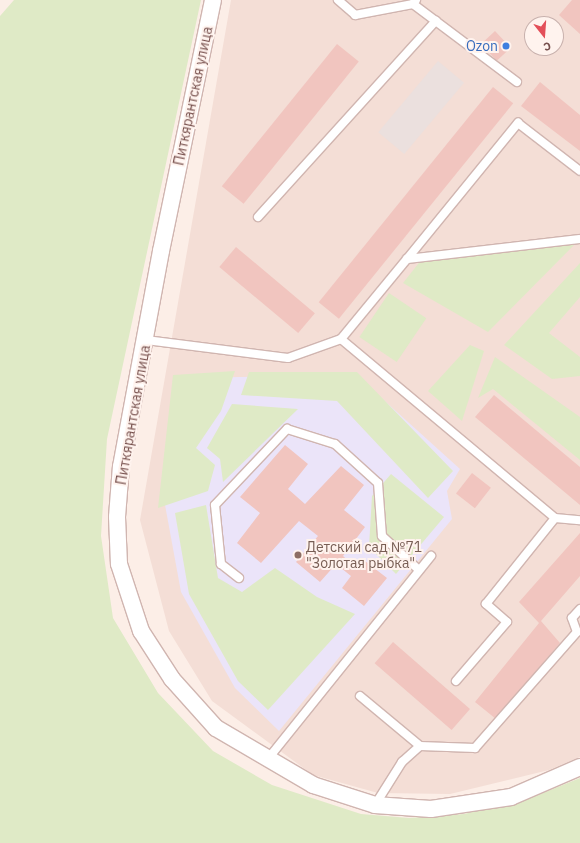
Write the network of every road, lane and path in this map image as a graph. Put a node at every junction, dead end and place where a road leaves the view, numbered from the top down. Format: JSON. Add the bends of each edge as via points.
{"nodes":[{"id":1,"x":213,"y":0,"type":"edge"},
{"id":2,"x":338,"y":0,"type":"edge"},
{"id":3,"x":414,"y":2,"type":"edge"},
{"id":4,"x":436,"y":22,"type":"junction"},
{"id":5,"x":517,"y":82,"type":"dead end"},
{"id":6,"x":580,"y":171,"type":"edge"},
{"id":7,"x":258,"y":217,"type":"dead end"},
{"id":8,"x":580,"y":239,"type":"edge"},
{"id":9,"x":407,"y":259,"type":"junction"},
{"id":10,"x":341,"y":339,"type":"junction"},
{"id":11,"x":146,"y":340,"type":"junction"},
{"id":12,"x":555,"y":518,"type":"junction"},
{"id":13,"x":580,"y":520,"type":"edge"},
{"id":14,"x":431,"y":556,"type":"dead end"},
{"id":15,"x":419,"y":570,"type":"junction"},
{"id":16,"x":239,"y":578,"type":"dead end"},
{"id":17,"x":580,"y":609,"type":"edge"},
{"id":18,"x":456,"y":681,"type":"dead end"},
{"id":19,"x":360,"y":696,"type":"dead end"},
{"id":20,"x":420,"y":746,"type":"junction"},
{"id":21,"x":267,"y":760,"type":"junction"},
{"id":22,"x":580,"y":767,"type":"edge"},
{"id":23,"x":375,"y":805,"type":"junction"}],
"edges":[{"from":1,"to":11,"type":"street","name":"Питкярантская улица","via":[[161,251]]},
{"from":2,"to":3,"type":"lane","via":[[356,15]]},
{"from":3,"to":4,"type":"lane"},
{"from":4,"to":5,"type":"lane"},
{"from":4,"to":7,"type":"lane"},
{"from":6,"to":9,"type":"lane","via":[[518,123]]},
{"from":8,"to":9,"type":"lane"},
{"from":9,"to":10,"type":"lane"},
{"from":10,"to":11,"type":"lane","via":[[288,358]]},
{"from":10,"to":12,"type":"lane"},
{"from":11,"to":21,"type":"street","name":"Питкярантская улица","via":[[121,466],[117,517],[119,564],[141,631],[172,678],[216,728]]},
{"from":12,"to":13,"type":"lane"},
{"from":12,"to":18,"type":"lane","via":[[486,604],[507,622]]},
{"from":14,"to":15,"type":"lane"},
{"from":15,"to":16,"type":"lane","via":[[382,536],[378,483],[335,444],[287,429],[215,505],[221,564]]},
{"from":15,"to":21,"type":"lane"},
{"from":17,"to":20,"type":"lane","via":[[572,618],[578,632],[475,748]]},
{"from":19,"to":20,"type":"lane"},
{"from":20,"to":23,"type":"lane","via":[[402,762]]},
{"from":21,"to":23,"type":"street","name":"Питкярантская улица","via":[[313,785]]},
{"from":22,"to":23,"type":"street","name":"Питкярантская улица","via":[[511,797],[431,809]]}]}
